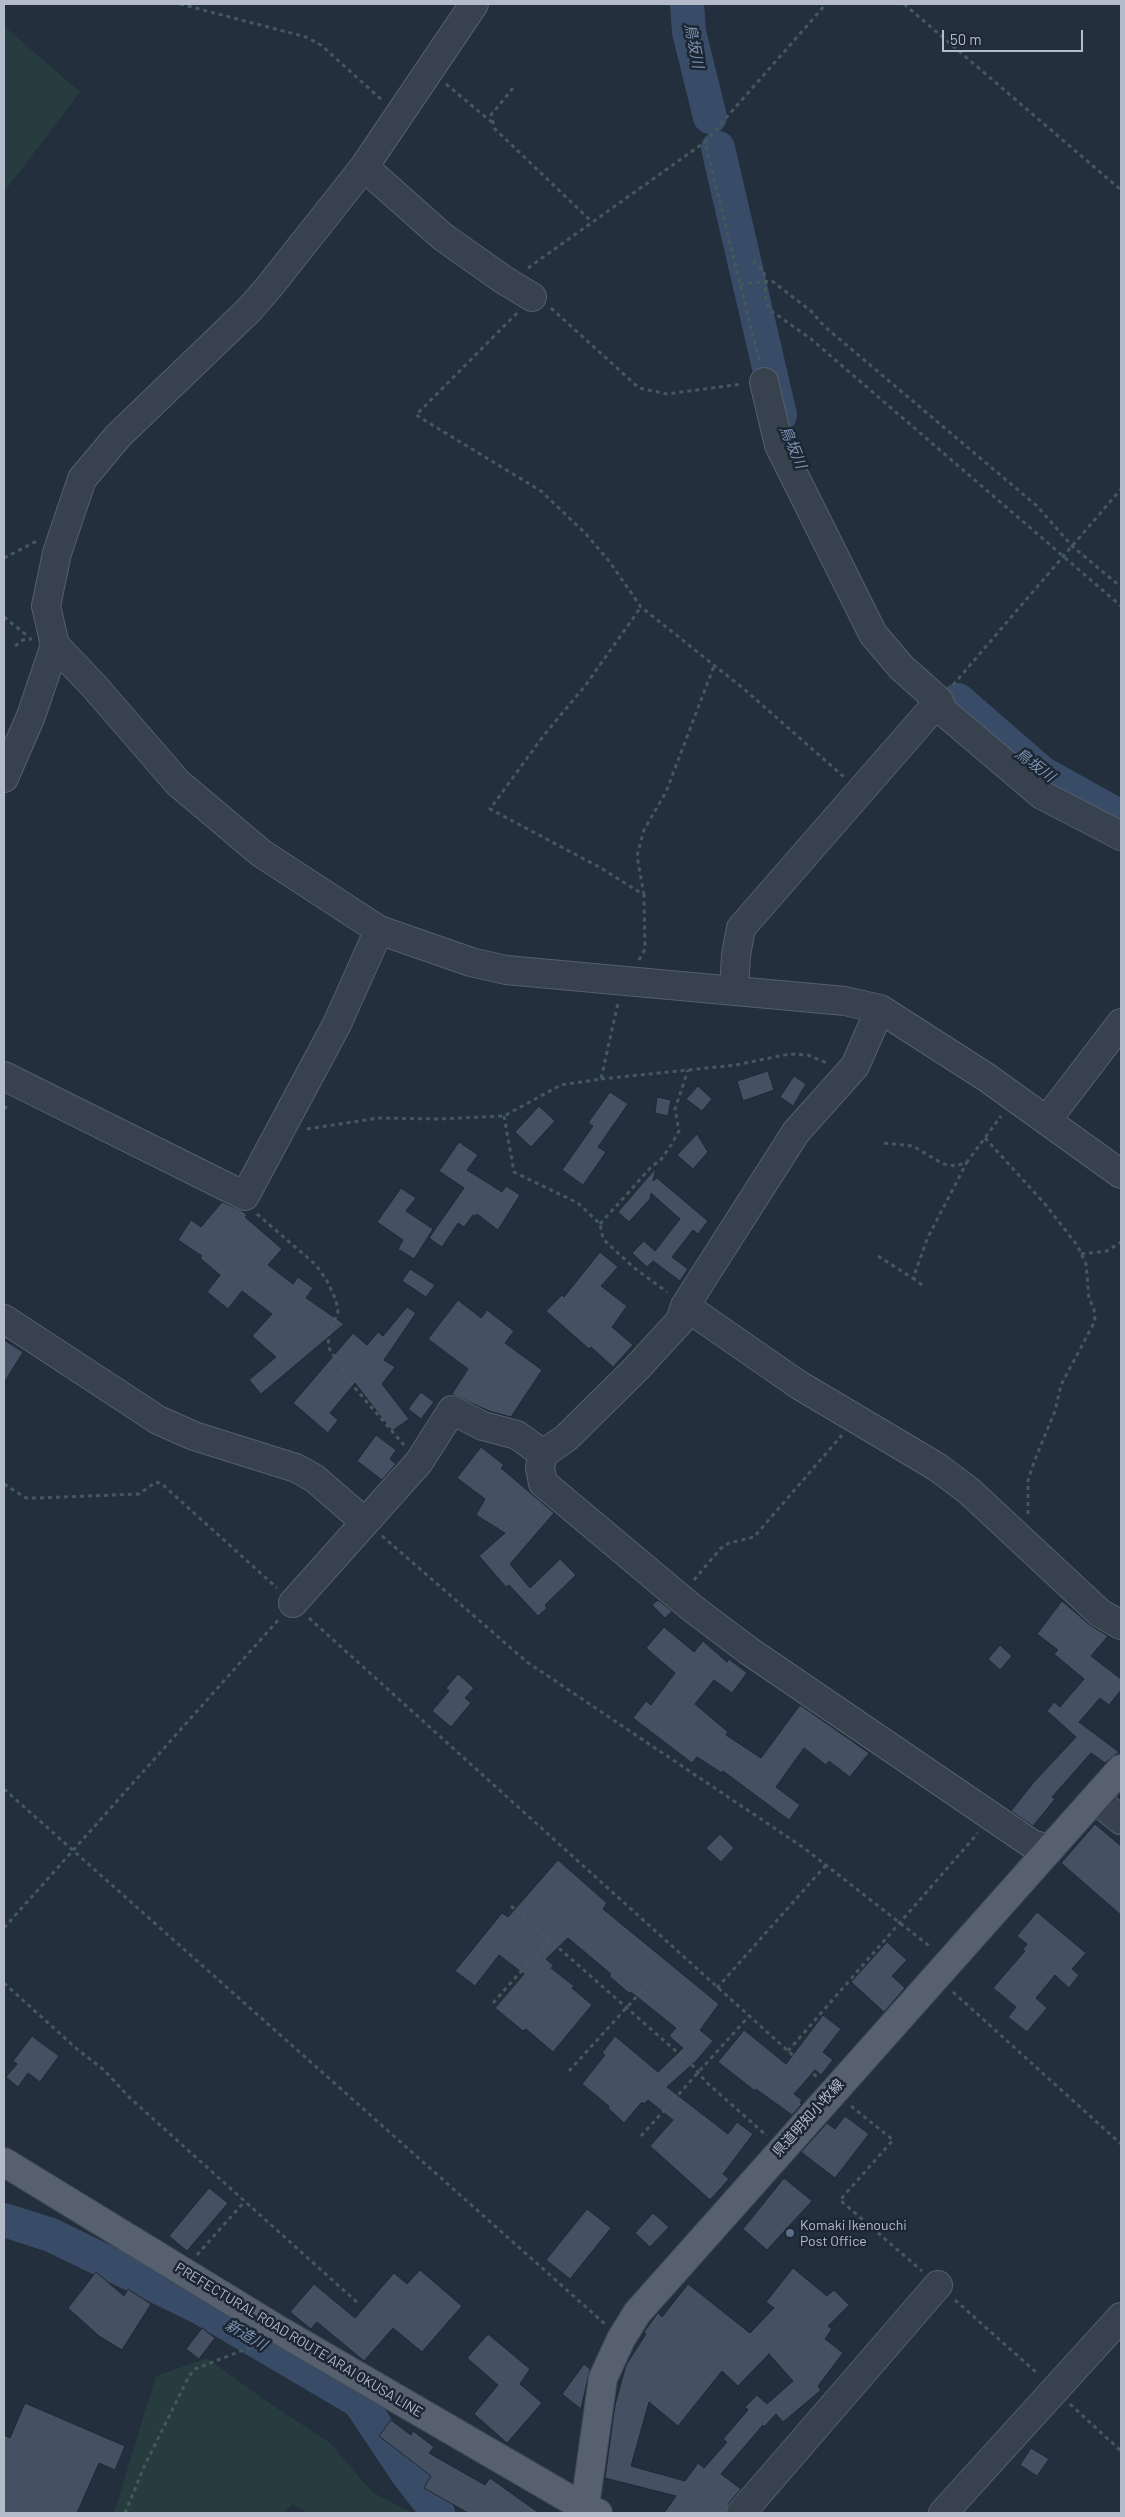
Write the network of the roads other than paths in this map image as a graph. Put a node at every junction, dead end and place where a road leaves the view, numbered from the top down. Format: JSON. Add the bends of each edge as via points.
{"nodes":[{"id":1,"x":474,"y":4,"type":"edge"},
{"id":2,"x":364,"y":167,"type":"junction"},
{"id":3,"x":523,"y":292,"type":"road end"},
{"id":4,"x":764,"y":382,"type":"road end"},
{"id":5,"x":43,"y":642,"type":"junction"},
{"id":6,"x":939,"y":701,"type":"junction"},
{"id":7,"x":4,"y":778,"type":"edge"},
{"id":8,"x":1121,"y":836,"type":"edge"},
{"id":9,"x":379,"y":930,"type":"junction"},
{"id":10,"x":734,"y":990,"type":"junction"},
{"id":11,"x":880,"y":1009,"type":"junction"},
{"id":12,"x":1121,"y":1023,"type":"edge"},
{"id":13,"x":4,"y":1076,"type":"edge"},
{"id":14,"x":1047,"y":1120,"type":"junction"},
{"id":15,"x":1121,"y":1174,"type":"edge"},
{"id":16,"x":685,"y":1306,"type":"junction"},
{"id":17,"x":4,"y":1319,"type":"edge"},
{"id":18,"x":543,"y":1454,"type":"junction"},
{"id":19,"x":366,"y":1522,"type":"junction"},
{"id":20,"x":293,"y":1603,"type":"road end"},
{"id":21,"x":1121,"y":1626,"type":"edge"},
{"id":22,"x":1121,"y":1769,"type":"edge"},
{"id":23,"x":1095,"y":1799,"type":"junction"},
{"id":24,"x":1121,"y":1820,"type":"edge"},
{"id":25,"x":1048,"y":1849,"type":"junction"},
{"id":26,"x":4,"y":2162,"type":"edge"},
{"id":27,"x":938,"y":2285,"type":"road end"},
{"id":28,"x":1121,"y":2317,"type":"edge"},
{"id":29,"x":589,"y":2512,"type":"edge"},
{"id":30,"x":741,"y":2513,"type":"edge"},
{"id":31,"x":943,"y":2513,"type":"edge"}],
"edges":[{"from":1,"to":2,"type":"street"},
{"from":2,"to":3,"type":"street","via":[[443,237]]},
{"from":2,"to":5,"type":"street","via":[[249,310],[118,436],[82,478],[57,553],[46,606]]},
{"from":4,"to":6,"type":"street","via":[[778,445],[872,634],[901,667]]},
{"from":5,"to":7,"type":"street","via":[[31,716]]},
{"from":5,"to":9,"type":"street","via":[[94,686],[178,783],[261,853]]},
{"from":6,"to":8,"type":"street","via":[[943,711],[1042,795]]},
{"from":6,"to":10,"type":"street","via":[[741,928]]},
{"from":9,"to":10,"type":"street","via":[[471,962],[506,970]]},
{"from":9,"to":13,"type":"street","via":[[337,1024],[245,1196]]},
{"from":10,"to":11,"type":"street","via":[[845,1001]]},
{"from":11,"to":14,"type":"street"},
{"from":11,"to":16,"type":"street","via":[[855,1066],[796,1132]]},
{"from":12,"to":14,"type":"street"},
{"from":14,"to":15,"type":"street"},
{"from":16,"to":18,"type":"street","via":[[680,1321],[636,1369],[566,1438]]},
{"from":16,"to":21,"type":"street","via":[[799,1385],[937,1466],[969,1491],[1100,1613]]},
{"from":17,"to":19,"type":"street","via":[[158,1420],[194,1436],[296,1468],[314,1478]]},
{"from":18,"to":19,"type":"street","via":[[517,1435],[483,1426],[452,1410],[419,1462]]},
{"from":18,"to":25,"type":"street","via":[[540,1468],[544,1483],[679,1598],[749,1651],[992,1817],[1032,1844]]},
{"from":19,"to":20,"type":"street"},
{"from":22,"to":23,"type":"main road","name":"県道明知小牧線"},
{"from":23,"to":24,"type":"street"},
{"from":23,"to":25,"type":"main road","name":"県道明知小牧線"},
{"from":25,"to":29,"type":"main road","name":"県道明知小牧線","via":[[637,2313],[603,2378]]},
{"from":26,"to":29,"type":"main road","name":"PREFECTURAL ROAD ROUTE ARAI OKUSA LINE","via":[[277,2329]]},
{"from":27,"to":30,"type":"street"},
{"from":28,"to":31,"type":"street"}]}
